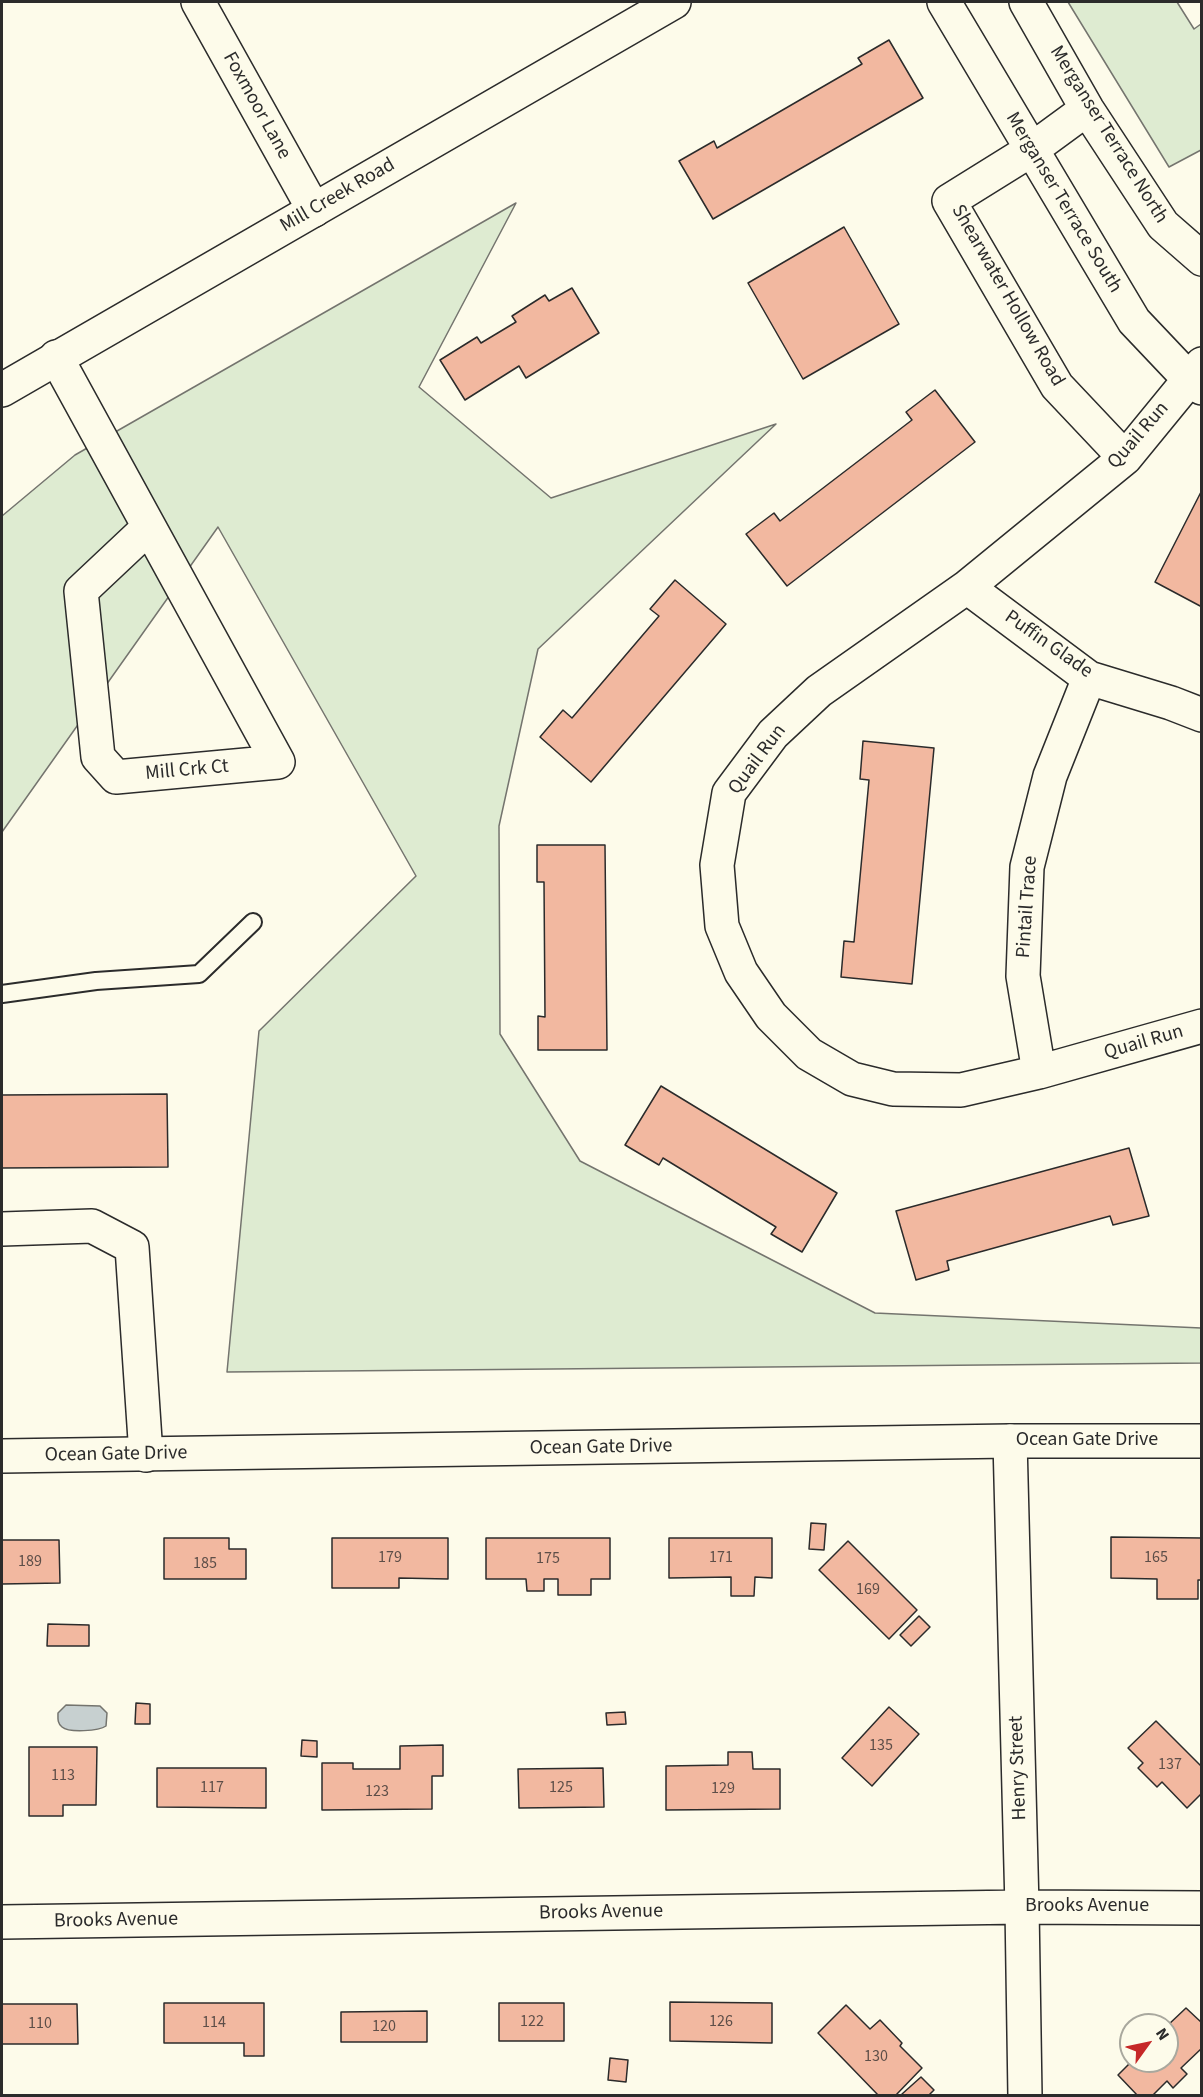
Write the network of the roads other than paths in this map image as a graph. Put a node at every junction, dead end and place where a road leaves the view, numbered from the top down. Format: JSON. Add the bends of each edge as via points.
{"nodes":[{"id":1,"x":198,"y":2,"type":"edge"},
{"id":2,"x":674,"y":2,"type":"edge"},
{"id":3,"x":944,"y":2,"type":"edge"},
{"id":4,"x":1026,"y":2,"type":"edge"},
{"id":5,"x":1087,"y":109,"type":"junction"},
{"id":6,"x":1031,"y":150,"type":"junction"},
{"id":7,"x":314,"y":210,"type":"junction"},
{"id":8,"x":1202,"y":259,"type":"edge"},
{"id":9,"x":56,"y":357,"type":"junction"},
{"id":10,"x":1197,"y":377,"type":"edge"},
{"id":11,"x":2,"y":390,"type":"edge"},
{"id":12,"x":1125,"y":458,"type":"junction"},
{"id":13,"x":149,"y":526,"type":"junction"},
{"id":14,"x":967,"y":587,"type":"junction"},
{"id":15,"x":1089,"y":678,"type":"junction"},
{"id":16,"x":1202,"y":716,"type":"edge"},
{"id":17,"x":253,"y":922,"type":"dead end"},
{"id":18,"x":2,"y":994,"type":"edge"},
{"id":19,"x":1202,"y":1026,"type":"edge"},
{"id":20,"x":1039,"y":1072,"type":"junction"},
{"id":21,"x":2,"y":1229,"type":"edge"},
{"id":22,"x":1202,"y":1441,"type":"edge"},
{"id":23,"x":1010,"y":1442,"type":"junction"},
{"id":24,"x":146,"y":1455,"type":"junction"},
{"id":25,"x":2,"y":1456,"type":"edge"},
{"id":26,"x":1022,"y":1907,"type":"junction"},
{"id":27,"x":1202,"y":1908,"type":"edge"},
{"id":28,"x":2,"y":1922,"type":"edge"},
{"id":29,"x":1024,"y":2096,"type":"edge"}],
"edges":[{"from":1,"to":7,"type":"street","name":"Foxmoor Lane"},
{"from":2,"to":7,"type":"street","name":"Mill Creek Road"},
{"from":3,"to":6,"type":"street","name":"Merganser Terrace South"},
{"from":4,"to":5,"type":"street","name":"Merganser Terrace North"},
{"from":5,"to":6,"type":"street","name":"Shearwater Hollow Road"},
{"from":5,"to":8,"type":"street","name":"Merganser Terrace North","via":[[1163,225]]},
{"from":6,"to":10,"type":"street","name":"Merganser Terrace South","via":[[1134,321]]},
{"from":6,"to":12,"type":"street","name":"Shearwater Hollow Road","via":[[949,201],[1057,386]]},
{"from":7,"to":9,"type":"street","name":"Mill Creek Road"},
{"from":9,"to":11,"type":"street","name":"Mill Creek Road"},
{"from":9,"to":13,"type":"street","name":"Mill Crk Ct"},
{"from":10,"to":12,"type":"street","name":"Quail Run"},
{"from":12,"to":14,"type":"street","name":"Quail Run"},
{"from":13,"to":13,"type":"street","name":"Mill Crk Ct","via":[[155,537],[278,762],[116,777],[98,757],[81,591]]},
{"from":14,"to":15,"type":"street","name":"Puffin Glade"},
{"from":14,"to":20,"type":"street","name":"Quail Run","via":[[819,691],[773,734],[729,793],[717,865],[722,926],[741,972],[771,1016],[809,1054],[852,1079],[893,1089],[961,1090]]},
{"from":15,"to":16,"type":"street","name":"Puffin Glade"},
{"from":15,"to":20,"type":"street","name":"Pintail Trace","via":[[1050,776],[1027,867],[1023,976]]},
{"from":17,"to":18,"type":"lane","via":[[199,974],[96,981]]},
{"from":19,"to":20,"type":"street","name":"Quail Run"},
{"from":21,"to":24,"type":"street","via":[[92,1226],[132,1247]]},
{"from":22,"to":23,"type":"street","name":"Ocean Gate Drive"},
{"from":23,"to":24,"type":"street","name":"Ocean Gate Drive"},
{"from":23,"to":26,"type":"street","name":"Henry Street"},
{"from":24,"to":25,"type":"street","name":"Ocean Gate Drive"},
{"from":26,"to":27,"type":"street","name":"Brooks Avenue"},
{"from":26,"to":28,"type":"street","name":"Brooks Avenue"},
{"from":26,"to":29,"type":"street","name":"Henry Street"}]}
